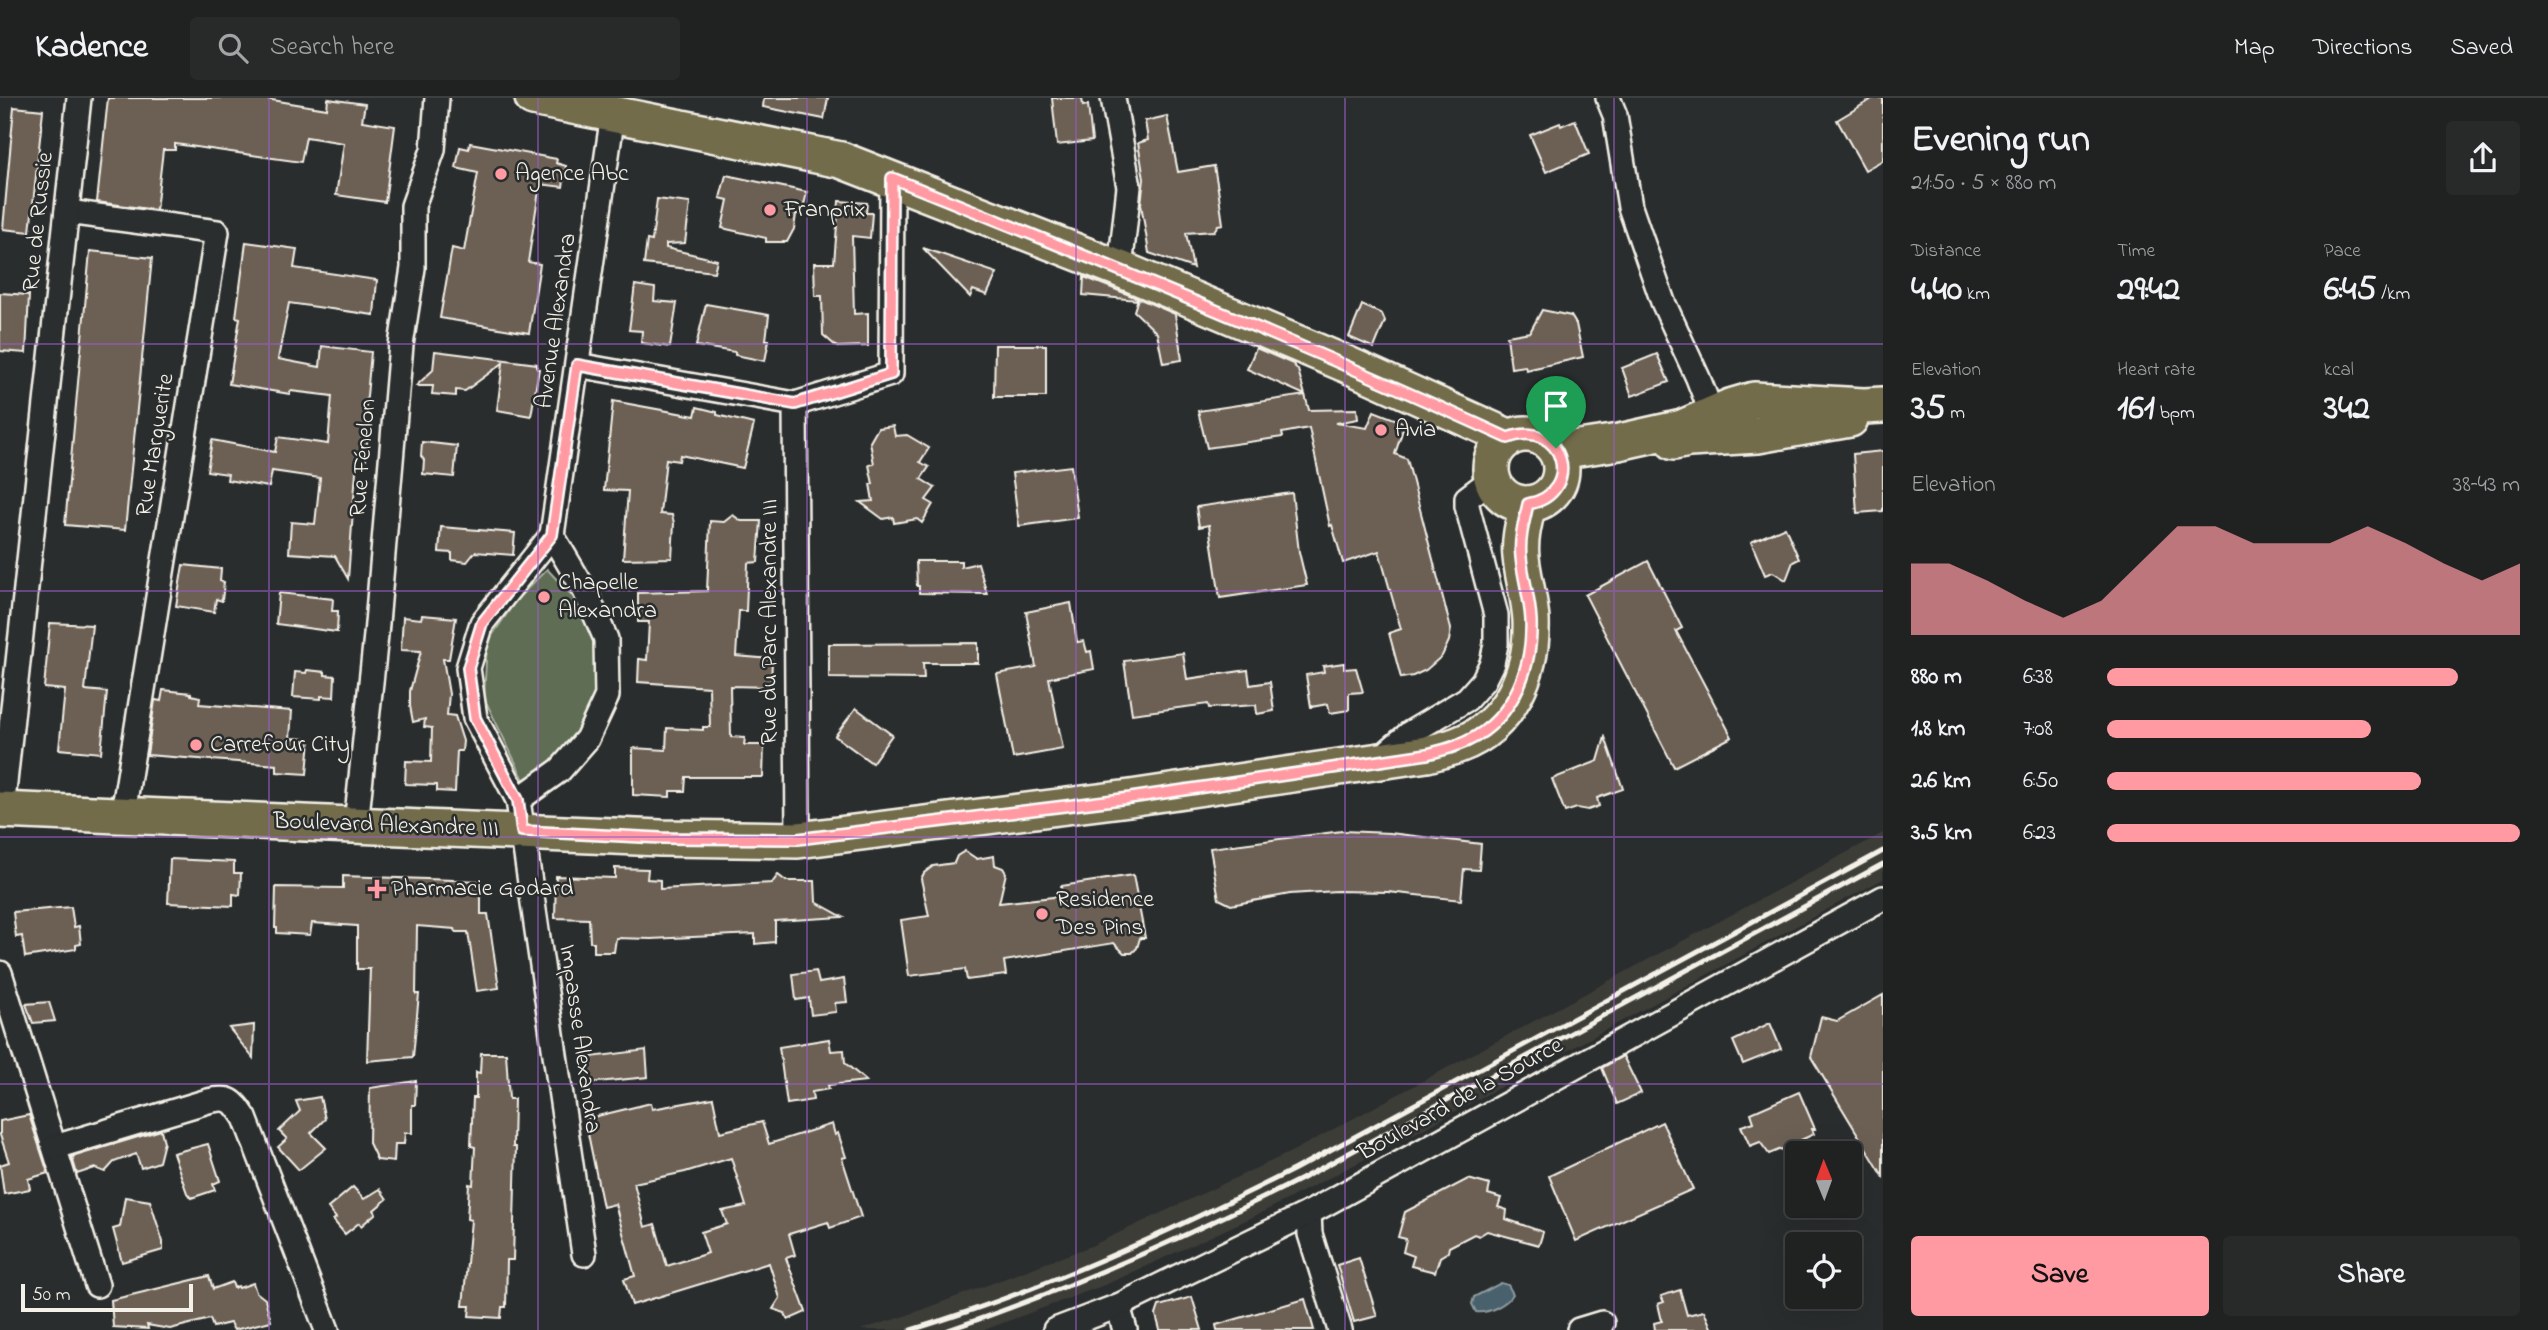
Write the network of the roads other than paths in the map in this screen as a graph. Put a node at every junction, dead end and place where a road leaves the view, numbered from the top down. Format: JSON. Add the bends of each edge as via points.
{"nodes":[{"id":1,"x":79,"y":98,"type":"edge"},
{"id":2,"x":437,"y":98,"type":"edge"},
{"id":3,"x":533,"y":98,"type":"edge"},
{"id":4,"x":1113,"y":98,"type":"edge"},
{"id":5,"x":1608,"y":98,"type":"edge"},
{"id":6,"x":613,"y":114,"type":"junction"},
{"id":7,"x":892,"y":178,"type":"junction"},
{"id":8,"x":67,"y":212,"type":"junction"},
{"id":9,"x":1121,"y":269,"type":"junction"},
{"id":10,"x":577,"y":365,"type":"junction"},
{"id":11,"x":795,"y":404,"type":"junction"},
{"id":12,"x":1883,"y":405,"type":"edge"},
{"id":13,"x":1712,"y":414,"type":"junction"},
{"id":14,"x":1883,"y":418,"type":"edge"},
{"id":15,"x":1508,"y":438,"type":"junction"},
{"id":16,"x":1559,"y":460,"type":"junction"},
{"id":17,"x":1492,"y":479,"type":"junction"},
{"id":18,"x":1528,"y":504,"type":"junction"},
{"id":19,"x":552,"y":535,"type":"junction"},
{"id":20,"x":1392,"y":760,"type":"junction"},
{"id":21,"x":1,"y":810,"type":"edge"},
{"id":22,"x":125,"y":816,"type":"junction"},
{"id":23,"x":520,"y":816,"type":"junction"},
{"id":24,"x":356,"y":825,"type":"junction"},
{"id":25,"x":798,"y":839,"type":"junction"},
{"id":26,"x":1883,"y":898,"type":"edge"},
{"id":27,"x":0,"y":973,"type":"edge"},
{"id":28,"x":55,"y":1147,"type":"junction"},
{"id":29,"x":1309,"y":1213,"type":"junction"},
{"id":30,"x":584,"y":1254,"type":"dead end"},
{"id":31,"x":97,"y":1285,"type":"dead end"},
{"id":32,"x":1118,"y":1306,"type":"junction"},
{"id":33,"x":1602,"y":1323,"type":"dead end"},
{"id":34,"x":327,"y":1330,"type":"edge"},
{"id":35,"x":1055,"y":1330,"type":"edge"},
{"id":36,"x":1125,"y":1330,"type":"edge"},
{"id":37,"x":1340,"y":1330,"type":"edge"},
{"id":38,"x":1579,"y":1330,"type":"edge"}],
"edges":[{"from":1,"to":8,"type":"street","name":"Rue de Russie"},
{"from":2,"to":24,"type":"street","name":"Rue Fénelon","via":[[433,150],[413,206],[413,268],[397,384]]},
{"from":3,"to":6,"type":"main road"},
{"from":4,"to":9,"type":"street","via":[[1129,187]]},
{"from":5,"to":13,"type":"street","via":[[1630,207],[1663,302]]},
{"from":6,"to":7,"type":"main road","via":[[841,160]]},
{"from":6,"to":10,"type":"street","name":"Avenue Alexandra"},
{"from":7,"to":9,"type":"main road"},
{"from":7,"to":11,"type":"street","via":[[891,374]]},
{"from":8,"to":21,"type":"street","name":"Rue de Russie"},
{"from":8,"to":22,"type":"street","name":"Rue Marguerite","via":[[217,232]]},
{"from":9,"to":15,"type":"main road"},
{"from":10,"to":11,"type":"street"},
{"from":10,"to":19,"type":"street","name":"Avenue Alexandra"},
{"from":11,"to":25,"type":"street","name":"Rue du Parc Alexandre III"},
{"from":12,"to":13,"type":"main road","via":[[1754,400]]},
{"from":13,"to":16,"type":"main road","via":[[1682,428],[1572,449]]},
{"from":14,"to":16,"type":"main road","via":[[1689,439]]},
{"from":15,"to":16,"type":"main road","via":[[1534,433],[1546,439]]},
{"from":15,"to":17,"type":"main road","via":[[1493,456]]},
{"from":16,"to":18,"type":"main road","via":[[1560,482],[1554,491]]},
{"from":17,"to":18,"type":"main road","via":[[1506,498]]},
{"from":17,"to":20,"type":"street","via":[[1468,498],[1467,506],[1496,615],[1492,663],[1466,699],[1390,750]]},
{"from":18,"to":20,"type":"main road","name":"Boulevard Alexandre III","via":[[1520,537],[1531,644],[1517,693],[1503,713],[1460,745]]},
{"from":19,"to":23,"type":"street","via":[[482,623],[468,668],[475,718]]},
{"from":19,"to":23,"type":"street","via":[[607,639],[607,696],[587,739]]},
{"from":20,"to":25,"type":"main road","name":"Boulevard Alexandre III"},
{"from":21,"to":22,"type":"main road","name":"Boulevard Alexandre III"},
{"from":22,"to":24,"type":"main road","name":"Boulevard Alexandre III"},
{"from":23,"to":24,"type":"main road","name":"Boulevard Alexandre III"},
{"from":23,"to":25,"type":"main road","name":"Boulevard Alexandre III","via":[[661,838]]},
{"from":23,"to":30,"type":"street","name":"Impasse Alexandra"},
{"from":26,"to":29,"type":"street","name":"Boulevard de la Source"},
{"from":27,"to":28,"type":"street"},
{"from":28,"to":31,"type":"street"},
{"from":28,"to":34,"type":"street","via":[[208,1101],[223,1098],[235,1103],[245,1118]]},
{"from":29,"to":32,"type":"street","name":"Boulevard de la Source"},
{"from":29,"to":37,"type":"street","via":[[1310,1234]]},
{"from":32,"to":35,"type":"street","name":"Boulevard de la Source"},
{"from":32,"to":36,"type":"street"},
{"from":33,"to":38,"type":"street"}]}
